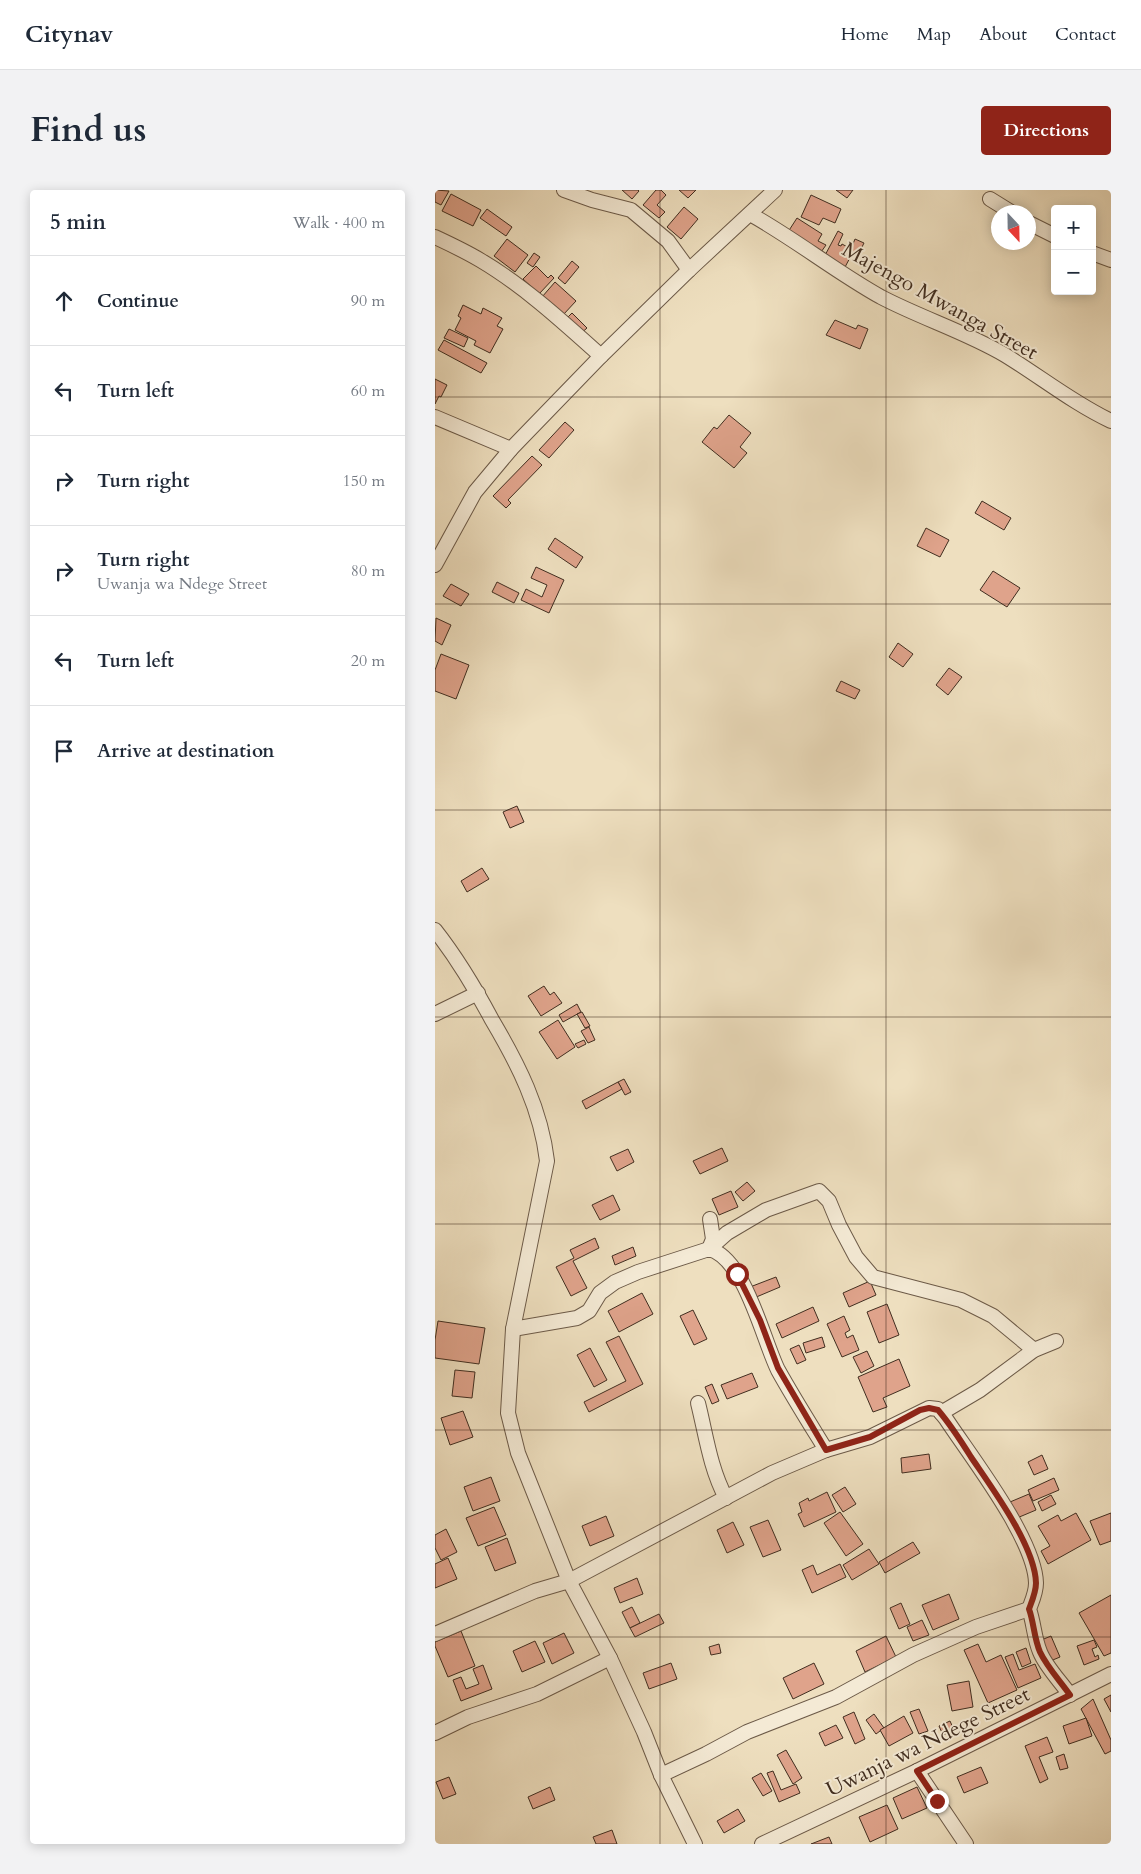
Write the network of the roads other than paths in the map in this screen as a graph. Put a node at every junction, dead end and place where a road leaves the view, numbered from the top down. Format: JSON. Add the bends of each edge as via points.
{"nodes":[{"id":1,"x":564,"y":190,"type":"edge"},
{"id":2,"x":775,"y":190,"type":"edge"},
{"id":3,"x":990,"y":199,"type":"dead end"},
{"id":4,"x":1000,"y":205,"type":"edge"},
{"id":5,"x":750,"y":214,"type":"junction"},
{"id":6,"x":1036,"y":226,"type":"edge"},
{"id":7,"x":1051,"y":234,"type":"edge"},
{"id":8,"x":435,"y":237,"type":"edge"},
{"id":9,"x":1096,"y":254,"type":"edge"},
{"id":10,"x":1111,"y":260,"type":"edge"},
{"id":11,"x":689,"y":270,"type":"junction"},
{"id":12,"x":601,"y":356,"type":"junction"},
{"id":13,"x":435,"y":418,"type":"edge"},
{"id":14,"x":1111,"y":421,"type":"edge"},
{"id":15,"x":511,"y":449,"type":"junction"},
{"id":16,"x":440,"y":540,"type":"edge"},
{"id":17,"x":435,"y":565,"type":"edge"},
{"id":18,"x":435,"y":930,"type":"edge"},
{"id":19,"x":478,"y":993,"type":"junction"},
{"id":20,"x":435,"y":1014,"type":"edge"},
{"id":21,"x":710,"y":1220,"type":"dead end"},
{"id":22,"x":709,"y":1250,"type":"junction"},
{"id":23,"x":513,"y":1329,"type":"junction"},
{"id":24,"x":1056,"y":1341,"type":"dead end"},
{"id":25,"x":1034,"y":1350,"type":"junction"},
{"id":26,"x":698,"y":1403,"type":"dead end"},
{"id":27,"x":941,"y":1413,"type":"junction"},
{"id":28,"x":826,"y":1450,"type":"junction"},
{"id":29,"x":726,"y":1498,"type":"junction"},
{"id":30,"x":569,"y":1581,"type":"junction"},
{"id":31,"x":1029,"y":1609,"type":"junction"},
{"id":32,"x":435,"y":1634,"type":"edge"},
{"id":33,"x":610,"y":1658,"type":"junction"},
{"id":34,"x":1111,"y":1674,"type":"edge"},
{"id":35,"x":1070,"y":1695,"type":"junction"},
{"id":36,"x":435,"y":1733,"type":"edge"},
{"id":37,"x":917,"y":1771,"type":"junction"},
{"id":38,"x":661,"y":1775,"type":"junction"},
{"id":39,"x":695,"y":1844,"type":"edge"},
{"id":40,"x":762,"y":1844,"type":"edge"},
{"id":41,"x":966,"y":1844,"type":"edge"}],
"edges":[{"from":1,"to":11,"type":"street","via":[[631,210],[668,241]]},
{"from":2,"to":5,"type":"street"},
{"from":3,"to":4,"type":"street"},
{"from":5,"to":11,"type":"street"},
{"from":5,"to":14,"type":"street","name":"Majengo Mwanga Street","via":[[865,287],[1004,355],[1072,400]]},
{"from":6,"to":7,"type":"street"},
{"from":8,"to":12,"type":"street","via":[[499,273]]},
{"from":9,"to":10,"type":"street"},
{"from":11,"to":12,"type":"street"},
{"from":12,"to":15,"type":"street"},
{"from":13,"to":15,"type":"street"},
{"from":15,"to":16,"type":"street"},
{"from":16,"to":17,"type":"street"},
{"from":18,"to":19,"type":"street"},
{"from":19,"to":20,"type":"street"},
{"from":19,"to":23,"type":"street","via":[[519,1067],[545,1138],[547,1160]]},
{"from":21,"to":22,"type":"street","via":[[713,1240]]},
{"from":22,"to":23,"type":"street","via":[[615,1282],[600,1293],[589,1311],[577,1318]]},
{"from":22,"to":25,"type":"street","via":[[727,1233],[767,1210],[819,1192],[829,1201],[856,1257],[873,1278],[961,1300],[993,1316]]},
{"from":22,"to":28,"type":"street","via":[[722,1255],[737,1274],[760,1320],[778,1368]]},
{"from":23,"to":30,"type":"street","via":[[508,1413],[518,1453]]},
{"from":24,"to":25,"type":"street"},
{"from":25,"to":27,"type":"street","via":[[980,1390]]},
{"from":26,"to":29,"type":"street","via":[[710,1460]]},
{"from":27,"to":28,"type":"street","via":[[929,1408],[870,1437]]},
{"from":27,"to":31,"type":"street","via":[[1019,1532],[1030,1557],[1036,1583]]},
{"from":28,"to":29,"type":"street","via":[[771,1473]]},
{"from":29,"to":30,"type":"street"},
{"from":30,"to":32,"type":"street","via":[[535,1591]]},
{"from":30,"to":33,"type":"street"},
{"from":31,"to":35,"type":"street","via":[[1040,1653]]},
{"from":31,"to":38,"type":"street","via":[[976,1627],[913,1655],[836,1697],[747,1732]]},
{"from":33,"to":36,"type":"street","via":[[537,1694],[468,1717]]},
{"from":33,"to":38,"type":"street"},
{"from":34,"to":35,"type":"street","name":"Uwanja wa Ndege Street"},
{"from":35,"to":37,"type":"street","name":"Uwanja wa Ndege Street"},
{"from":37,"to":40,"type":"street","name":"Uwanja wa Ndege Street"},
{"from":37,"to":41,"type":"street"},
{"from":38,"to":39,"type":"street"}]}
